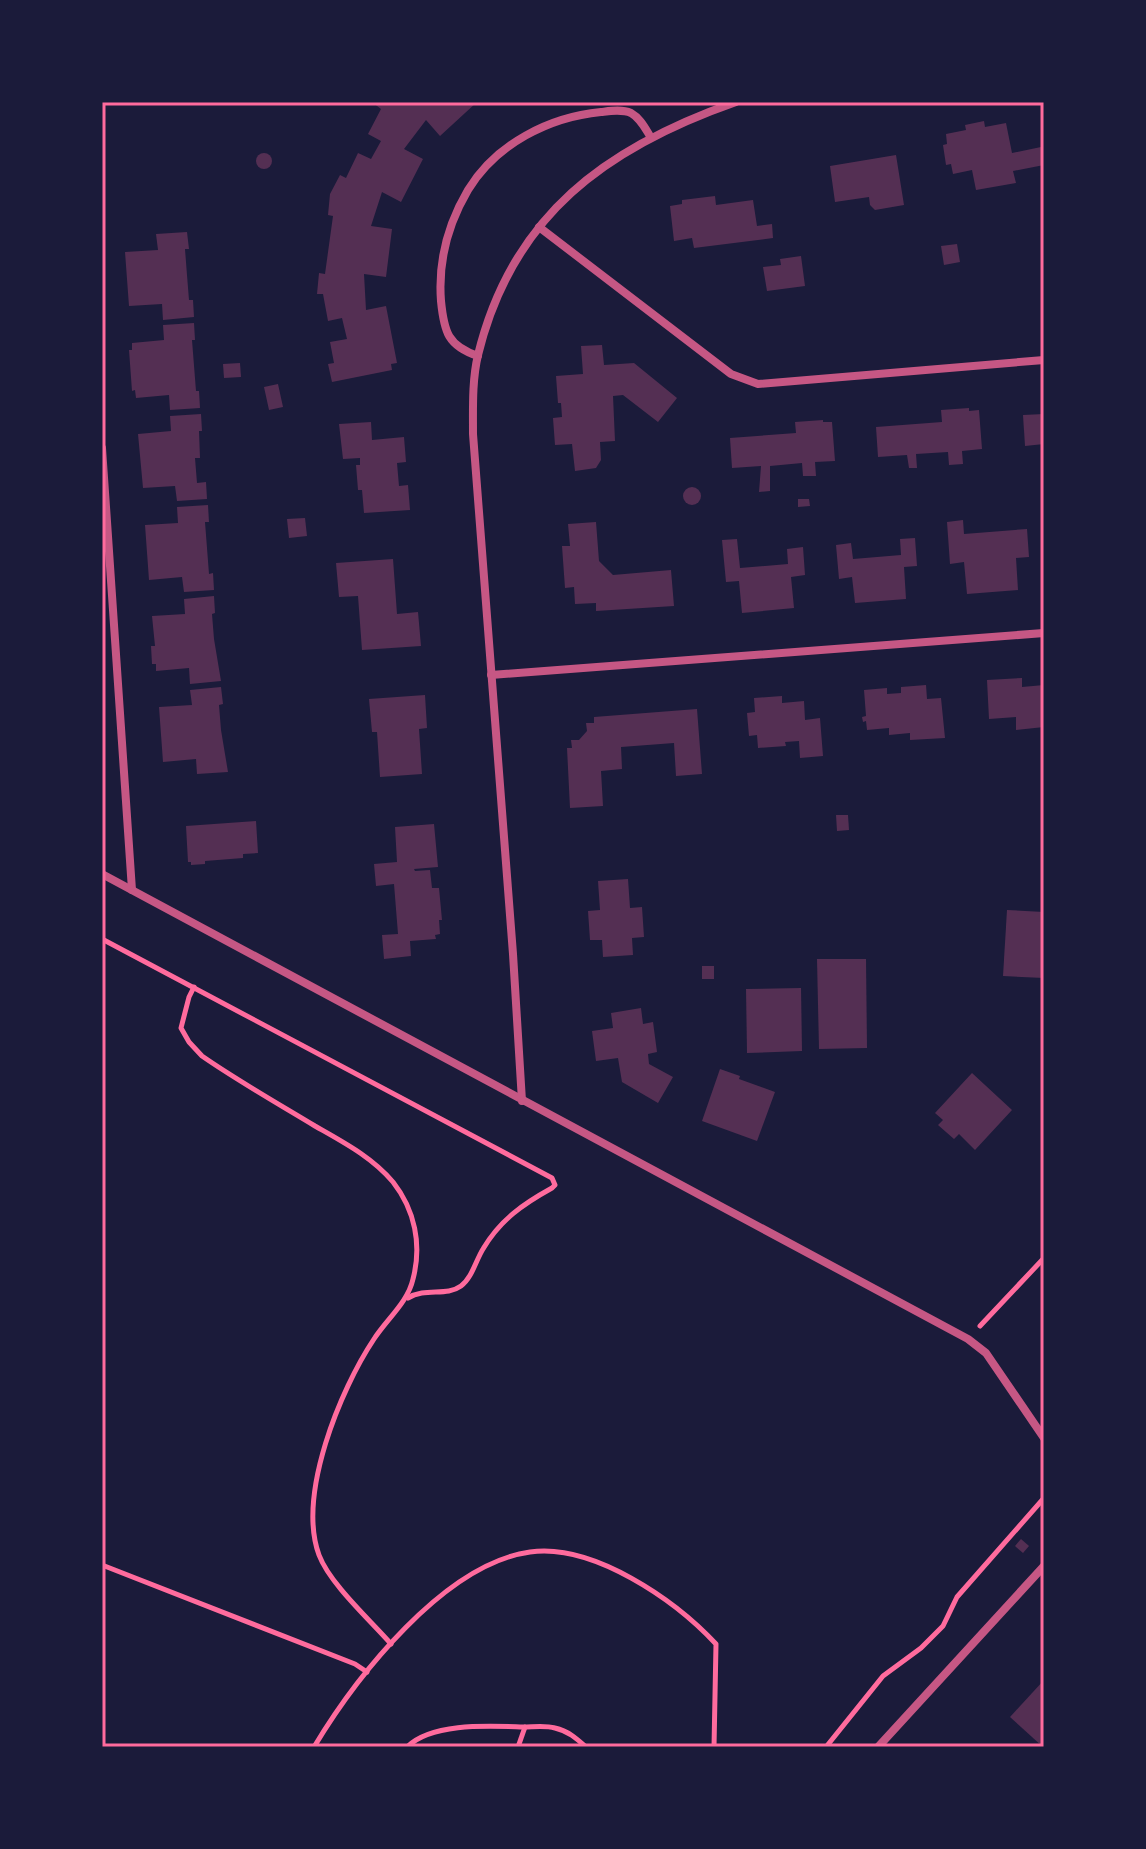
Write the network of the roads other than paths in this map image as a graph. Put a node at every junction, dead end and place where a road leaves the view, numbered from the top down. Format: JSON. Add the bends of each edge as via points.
{"nodes":[{"id":1,"x":736,"y":102,"type":"edge"},
{"id":2,"x":650,"y":136,"type":"junction"},
{"id":3,"x":539,"y":227,"type":"junction"},
{"id":4,"x":478,"y":356,"type":"junction"},
{"id":5,"x":1044,"y":360,"type":"edge"},
{"id":6,"x":102,"y":448,"type":"edge"},
{"id":7,"x":1044,"y":633,"type":"edge"},
{"id":8,"x":491,"y":675,"type":"junction"},
{"id":9,"x":102,"y":874,"type":"edge"},
{"id":10,"x":132,"y":890,"type":"junction"},
{"id":11,"x":522,"y":1101,"type":"junction"},
{"id":12,"x":1044,"y":1438,"type":"edge"},
{"id":13,"x":1044,"y":1566,"type":"edge"},
{"id":14,"x":878,"y":1747,"type":"edge"}],
"edges":[{"from":1,"to":2,"type":"street"},
{"from":2,"to":3,"type":"street","via":[[605,163]]},
{"from":2,"to":4,"type":"street","via":[[630,113],[554,121],[505,150],[469,188],[444,247],[440,281],[448,335],[458,350]]},
{"from":3,"to":4,"type":"street","via":[[502,288]]},
{"from":3,"to":5,"type":"street","via":[[731,374],[758,384]]},
{"from":4,"to":8,"type":"street","via":[[473,434]]},
{"from":6,"to":10,"type":"street"},
{"from":7,"to":8,"type":"street"},
{"from":8,"to":11,"type":"street"},
{"from":9,"to":10,"type":"street"},
{"from":10,"to":11,"type":"street"},
{"from":11,"to":12,"type":"street","via":[[968,1339],[986,1353]]},
{"from":13,"to":14,"type":"street"}]}
